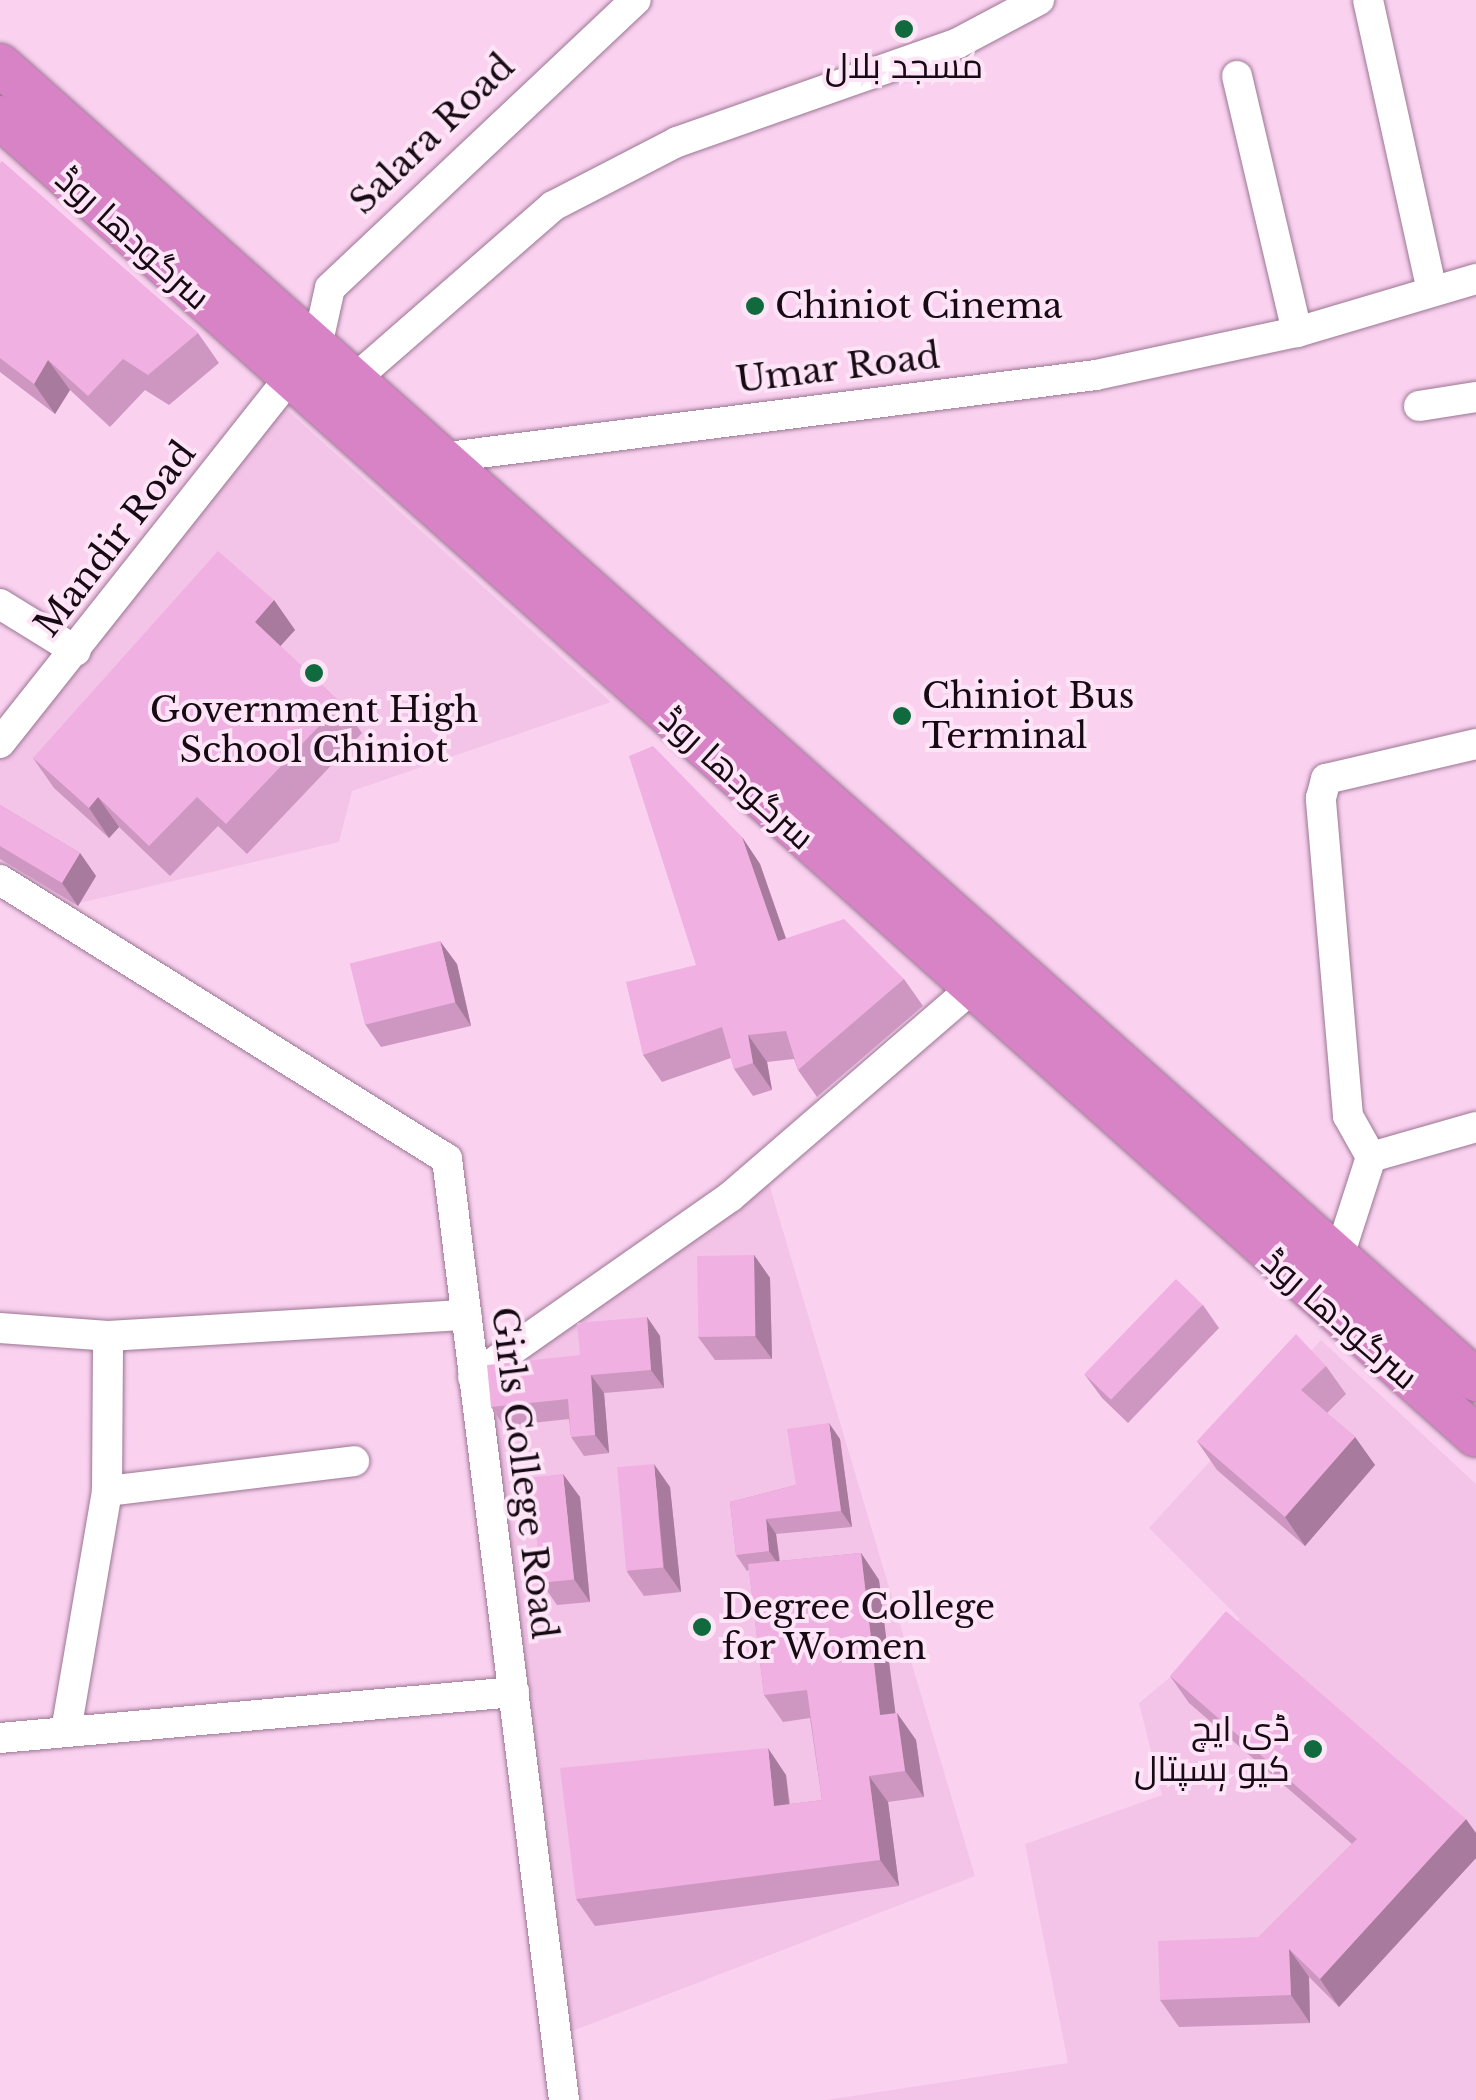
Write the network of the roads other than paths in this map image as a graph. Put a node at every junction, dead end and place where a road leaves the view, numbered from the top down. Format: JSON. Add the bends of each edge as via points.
{"nodes":[{"id":1,"x":636,"y":0,"type":"edge"},
{"id":2,"x":1039,"y":0,"type":"edge"},
{"id":3,"x":1368,"y":0,"type":"edge"},
{"id":4,"x":0,"y":66,"type":"edge"},
{"id":5,"x":1237,"y":76,"type":"dead end"},
{"id":6,"x":0,"y":118,"type":"edge"},
{"id":7,"x":1476,"y":279,"type":"edge"},
{"id":8,"x":1432,"y":291,"type":"junction"},
{"id":9,"x":1296,"y":332,"type":"junction"},
{"id":10,"x":317,"y":346,"type":"junction"},
{"id":11,"x":357,"y":378,"type":"junction"},
{"id":12,"x":288,"y":380,"type":"junction"},
{"id":13,"x":1476,"y":397,"type":"edge"},
{"id":14,"x":1419,"y":406,"type":"dead end"},
{"id":15,"x":440,"y":458,"type":"junction"},
{"id":16,"x":0,"y":604,"type":"edge"},
{"id":17,"x":76,"y":651,"type":"junction"},
{"id":18,"x":634,"y":660,"type":"junction"},
{"id":19,"x":0,"y":743,"type":"edge"},
{"id":20,"x":1476,"y":744,"type":"edge"},
{"id":21,"x":849,"y":852,"type":"junction"},
{"id":22,"x":0,"y":880,"type":"edge"},
{"id":23,"x":971,"y":990,"type":"junction"},
{"id":24,"x":1476,"y":1127,"type":"edge"},
{"id":25,"x":1371,"y":1156,"type":"junction"},
{"id":26,"x":1324,"y":1243,"type":"junction"},
{"id":27,"x":1278,"y":1266,"type":"junction"},
{"id":28,"x":466,"y":1315,"type":"junction"},
{"id":29,"x":0,"y":1328,"type":"edge"},
{"id":30,"x":108,"y":1336,"type":"junction"},
{"id":31,"x":473,"y":1377,"type":"junction"},
{"id":32,"x":1476,"y":1380,"type":"edge"},
{"id":33,"x":1476,"y":1436,"type":"edge"},
{"id":34,"x":354,"y":1461,"type":"dead end"},
{"id":35,"x":106,"y":1491,"type":"junction"},
{"id":36,"x":514,"y":1692,"type":"junction"},
{"id":37,"x":66,"y":1731,"type":"junction"},
{"id":38,"x":0,"y":1738,"type":"edge"},
{"id":39,"x":564,"y":2100,"type":"edge"}],
"edges":[{"from":1,"to":10,"type":"street","name":"Salara Road","via":[[330,288]]},
{"from":2,"to":11,"type":"street","via":[[958,43],[677,142],[552,206]]},
{"from":3,"to":8,"type":"street"},
{"from":4,"to":10,"type":"highway","name":"سرگودھا روڈ"},
{"from":5,"to":9,"type":"street"},
{"from":6,"to":12,"type":"highway","name":"سرگودھا روڈ"},
{"from":7,"to":8,"type":"street","name":"Umar Road"},
{"from":8,"to":9,"type":"street","name":"Umar Road"},
{"from":9,"to":15,"type":"street","name":"Umar Road","via":[[1096,374]]},
{"from":10,"to":11,"type":"highway","name":"سرگودھا روڈ"},
{"from":11,"to":15,"type":"highway","name":"سرگودھا روڈ"},
{"from":12,"to":17,"type":"street","name":"Mandir Road"},
{"from":12,"to":18,"type":"highway","name":"سرگودھا روڈ"},
{"from":13,"to":14,"type":"street"},
{"from":15,"to":18,"type":"highway","name":"سرگودھا روڈ"},
{"from":16,"to":17,"type":"street"},
{"from":17,"to":19,"type":"street","name":"Mandir Road"},
{"from":18,"to":21,"type":"highway","name":"سرگودھا روڈ"},
{"from":20,"to":25,"type":"street","via":[[1326,779],[1320,798],[1348,1116]]},
{"from":21,"to":23,"type":"highway","name":"سرگودھا روڈ"},
{"from":21,"to":26,"type":"highway","name":"سرگودھا روڈ"},
{"from":22,"to":28,"type":"street","name":"Girls College Road","via":[[447,1159]]},
{"from":23,"to":27,"type":"highway","name":"سرگودھا روڈ"},
{"from":23,"to":31,"type":"street","via":[[730,1196]]},
{"from":24,"to":25,"type":"street"},
{"from":25,"to":26,"type":"street"},
{"from":26,"to":27,"type":"highway"},
{"from":26,"to":32,"type":"highway","name":"سرگودھا روڈ"},
{"from":27,"to":33,"type":"highway","name":"سرگودھا روڈ"},
{"from":28,"to":30,"type":"street"},
{"from":28,"to":31,"type":"street","name":"Girls College Road"},
{"from":29,"to":30,"type":"street"},
{"from":30,"to":35,"type":"street"},
{"from":31,"to":36,"type":"street","name":"Girls College Road"},
{"from":34,"to":35,"type":"street"},
{"from":35,"to":37,"type":"street"},
{"from":36,"to":37,"type":"street"},
{"from":36,"to":39,"type":"street","name":"Girls College Road"},
{"from":37,"to":38,"type":"street"}]}
